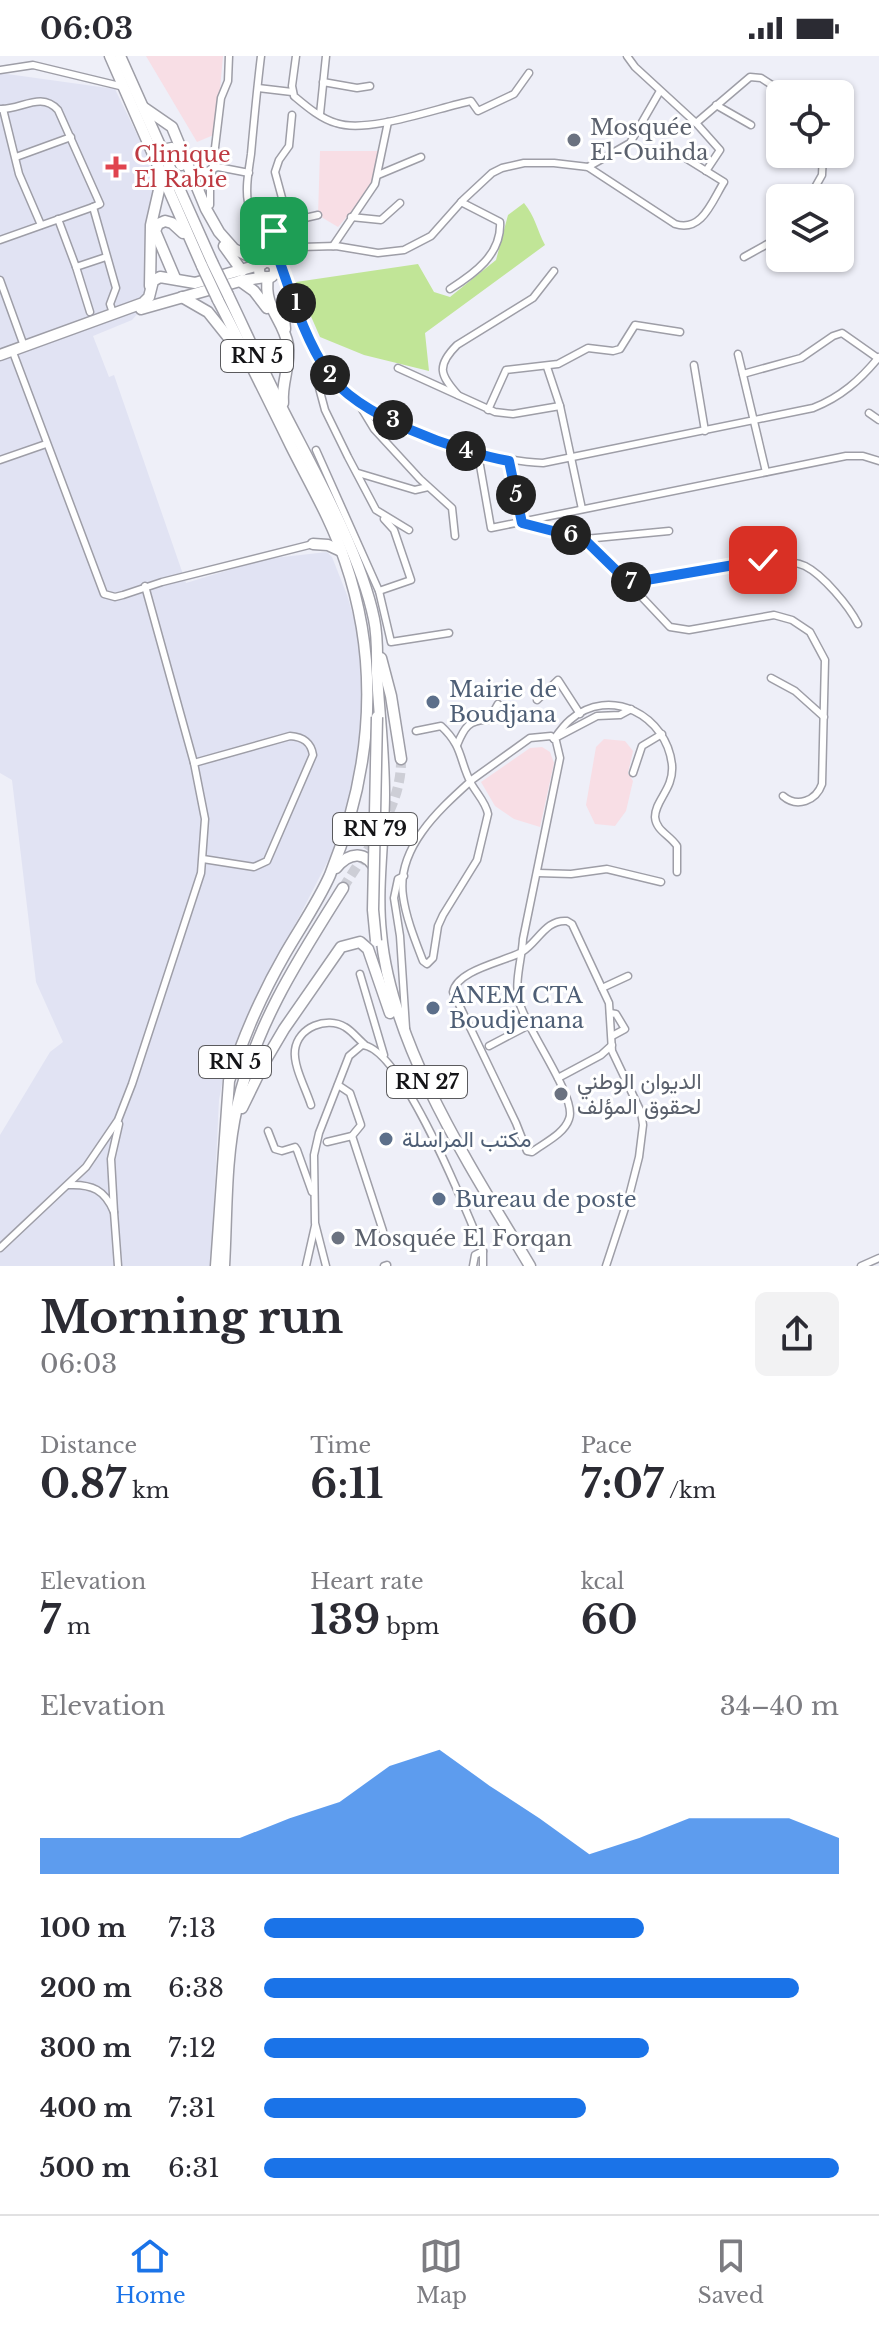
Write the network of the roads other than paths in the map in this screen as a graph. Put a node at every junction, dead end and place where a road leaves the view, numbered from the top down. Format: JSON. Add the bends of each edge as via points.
{"nodes":[{"id":1,"x":110,"y":56,"type":"edge"},
{"id":2,"x":120,"y":56,"type":"edge"},
{"id":3,"x":229,"y":56,"type":"edge"},
{"id":4,"x":261,"y":56,"type":"edge"},
{"id":5,"x":296,"y":56,"type":"edge"},
{"id":6,"x":326,"y":56,"type":"edge"},
{"id":7,"x":627,"y":56,"type":"edge"},
{"id":8,"x":1,"y":69,"type":"edge"},
{"id":9,"x":529,"y":73,"type":"dead end"},
{"id":10,"x":766,"y":81,"type":"edge"},
{"id":11,"x":323,"y":82,"type":"junction"},
{"id":12,"x":370,"y":86,"type":"dead end"},
{"id":13,"x":124,"y":87,"type":"junction"},
{"id":14,"x":258,"y":88,"type":"junction"},
{"id":15,"x":660,"y":91,"type":"junction"},
{"id":16,"x":292,"y":92,"type":"junction"},
{"id":17,"x":716,"y":105,"type":"junction"},
{"id":18,"x":143,"y":107,"type":"junction"},
{"id":19,"x":2,"y":109,"type":"edge"},
{"id":20,"x":320,"y":114,"type":"junction"},
{"id":21,"x":292,"y":115,"type":"dead end"},
{"id":22,"x":388,"y":122,"type":"junction"},
{"id":23,"x":696,"y":123,"type":"junction"},
{"id":24,"x":751,"y":125,"type":"dead end"},
{"id":25,"x":71,"y":137,"type":"junction"},
{"id":26,"x":162,"y":150,"type":"junction"},
{"id":27,"x":16,"y":157,"type":"junction"},
{"id":28,"x":421,"y":157,"type":"dead end"},
{"id":29,"x":687,"y":159,"type":"dead end"},
{"id":30,"x":155,"y":162,"type":"junction"},
{"id":31,"x":588,"y":167,"type":"junction"},
{"id":32,"x":212,"y":170,"type":"junction"},
{"id":33,"x":706,"y":171,"type":"junction"},
{"id":34,"x":249,"y":173,"type":"junction"},
{"id":35,"x":378,"y":175,"type":"junction"},
{"id":36,"x":193,"y":176,"type":"junction"},
{"id":37,"x":461,"y":202,"type":"junction"},
{"id":38,"x":400,"y":203,"type":"dead end"},
{"id":39,"x":210,"y":205,"type":"dead end"},
{"id":40,"x":93,"y":207,"type":"junction"},
{"id":41,"x":318,"y":215,"type":"dead end"},
{"id":42,"x":351,"y":217,"type":"junction"},
{"id":43,"x":58,"y":219,"type":"junction"},
{"id":44,"x":288,"y":220,"type":"junction"},
{"id":45,"x":41,"y":225,"type":"junction"},
{"id":46,"x":267,"y":233,"type":"junction"},
{"id":47,"x":0,"y":240,"type":"edge"},
{"id":48,"x":190,"y":240,"type":"junction"},
{"id":49,"x":766,"y":245,"type":"edge"},
{"id":50,"x":333,"y":246,"type":"junction"},
{"id":51,"x":106,"y":257,"type":"junction"},
{"id":52,"x":744,"y":257,"type":"dead end"},
{"id":53,"x":267,"y":263,"type":"junction"},
{"id":54,"x":207,"y":264,"type":"junction"},
{"id":55,"x":76,"y":267,"type":"junction"},
{"id":56,"x":554,"y":271,"type":"dead end"},
{"id":57,"x":241,"y":276,"type":"junction"},
{"id":58,"x":266,"y":277,"type":"junction"},
{"id":59,"x":175,"y":278,"type":"junction"},
{"id":60,"x":0,"y":280,"type":"edge"},
{"id":61,"x":450,"y":289,"type":"dead end"},
{"id":62,"x":151,"y":290,"type":"junction"},
{"id":63,"x":291,"y":291,"type":"junction"},
{"id":64,"x":182,"y":297,"type":"junction"},
{"id":65,"x":168,"y":300,"type":"junction"},
{"id":66,"x":90,"y":312,"type":"dead end"},
{"id":67,"x":113,"y":313,"type":"junction"},
{"id":68,"x":274,"y":315,"type":"junction"},
{"id":69,"x":680,"y":332,"type":"dead end"},
{"id":70,"x":285,"y":335,"type":"junction"},
{"id":71,"x":24,"y":346,"type":"junction"},
{"id":72,"x":248,"y":348,"type":"junction"},
{"id":73,"x":288,"y":351,"type":"junction"},
{"id":74,"x":319,"y":353,"type":"junction"},
{"id":75,"x":738,"y":354,"type":"dead end"},
{"id":76,"x":14,"y":355,"type":"junction"},
{"id":77,"x":0,"y":358,"type":"edge"},
{"id":78,"x":879,"y":358,"type":"edge"},
{"id":79,"x":694,"y":365,"type":"dead end"},
{"id":80,"x":547,"y":367,"type":"junction"},
{"id":81,"x":398,"y":368,"type":"dead end"},
{"id":82,"x":743,"y":374,"type":"junction"},
{"id":83,"x":460,"y":397,"type":"junction"},
{"id":84,"x":358,"y":403,"type":"junction"},
{"id":85,"x":560,"y":406,"type":"junction"},
{"id":86,"x":488,"y":410,"type":"junction"},
{"id":87,"x":869,"y":413,"type":"dead end"},
{"id":88,"x":286,"y":417,"type":"junction"},
{"id":89,"x":755,"y":420,"type":"junction"},
{"id":90,"x":879,"y":420,"type":"edge"},
{"id":91,"x":705,"y":431,"type":"junction"},
{"id":92,"x":46,"y":444,"type":"junction"},
{"id":93,"x":316,"y":450,"type":"dead end"},
{"id":94,"x":478,"y":454,"type":"junction"},
{"id":95,"x":570,"y":459,"type":"junction"},
{"id":96,"x":0,"y":460,"type":"edge"},
{"id":97,"x":509,"y":461,"type":"junction"},
{"id":98,"x":879,"y":461,"type":"edge"},
{"id":99,"x":766,"y":472,"type":"junction"},
{"id":100,"x":358,"y":473,"type":"junction"},
{"id":101,"x":428,"y":487,"type":"junction"},
{"id":102,"x":582,"y":509,"type":"junction"},
{"id":103,"x":379,"y":514,"type":"junction"},
{"id":104,"x":522,"y":523,"type":"junction"},
{"id":105,"x":409,"y":530,"type":"dead end"},
{"id":106,"x":333,"y":531,"type":"junction"},
{"id":107,"x":669,"y":531,"type":"dead end"},
{"id":108,"x":455,"y":536,"type":"dead end"},
{"id":109,"x":584,"y":539,"type":"junction"},
{"id":110,"x":313,"y":544,"type":"junction"},
{"id":111,"x":341,"y":551,"type":"junction"},
{"id":112,"x":366,"y":558,"type":"junction"},
{"id":113,"x":355,"y":563,"type":"junction"},
{"id":114,"x":629,"y":583,"type":"junction"},
{"id":115,"x":145,"y":586,"type":"junction"},
{"id":116,"x":379,"y":591,"type":"junction"},
{"id":117,"x":858,"y":624,"type":"dead end"},
{"id":118,"x":449,"y":633,"type":"dead end"},
{"id":119,"x":378,"y":644,"type":"junction"},
{"id":120,"x":368,"y":658,"type":"junction"},
{"id":121,"x":771,"y":678,"type":"dead end"},
{"id":122,"x":537,"y":700,"type":"dead end"},
{"id":123,"x":498,"y":704,"type":"dead end"},
{"id":124,"x":631,"y":709,"type":"junction"},
{"id":125,"x":580,"y":714,"type":"junction"},
{"id":126,"x":379,"y":717,"type":"junction"},
{"id":127,"x":824,"y":717,"type":"junction"},
{"id":128,"x":416,"y":731,"type":"dead end"},
{"id":129,"x":662,"y":734,"type":"junction"},
{"id":130,"x":554,"y":739,"type":"junction"},
{"id":131,"x":457,"y":745,"type":"junction"},
{"id":132,"x":401,"y":759,"type":"tunnel mouth"},
{"id":133,"x":194,"y":763,"type":"junction"},
{"id":134,"x":633,"y":773,"type":"dead end"},
{"id":135,"x":470,"y":782,"type":"junction"},
{"id":136,"x":783,"y":796,"type":"dead end"},
{"id":137,"x":203,"y":859,"type":"junction"},
{"id":138,"x":677,"y":872,"type":"dead end"},
{"id":139,"x":538,"y":873,"type":"junction"},
{"id":140,"x":404,"y":876,"type":"junction"},
{"id":141,"x":328,"y":879,"type":"junction"},
{"id":142,"x":381,"y":879,"type":"junction"},
{"id":143,"x":661,"y":882,"type":"dead end"},
{"id":144,"x":343,"y":888,"type":"tunnel mouth"},
{"id":145,"x":376,"y":941,"type":"joint"},
{"id":146,"x":522,"y":952,"type":"junction"},
{"id":147,"x":508,"y":957,"type":"junction"},
{"id":148,"x":520,"y":971,"type":"junction"},
{"id":149,"x":360,"y":974,"type":"dead end"},
{"id":150,"x":628,"y":976,"type":"dead end"},
{"id":151,"x":602,"y":988,"type":"junction"},
{"id":152,"x":390,"y":1013,"type":"junction"},
{"id":153,"x":610,"y":1013,"type":"junction"},
{"id":154,"x":529,"y":1025,"type":"junction"},
{"id":155,"x":407,"y":1036,"type":"junction"},
{"id":156,"x":612,"y":1036,"type":"junction"},
{"id":157,"x":476,"y":1042,"type":"junction"},
{"id":158,"x":365,"y":1045,"type":"junction"},
{"id":159,"x":612,"y":1045,"type":"junction"},
{"id":160,"x":489,"y":1046,"type":"junction"},
{"id":161,"x":601,"y":1055,"type":"junction"},
{"id":162,"x":484,"y":1057,"type":"junction"},
{"id":163,"x":386,"y":1058,"type":"junction"},
{"id":164,"x":615,"y":1061,"type":"junction"},
{"id":165,"x":558,"y":1078,"type":"junction"},
{"id":166,"x":338,"y":1085,"type":"junction"},
{"id":167,"x":311,"y":1105,"type":"dead end"},
{"id":168,"x":124,"y":1107,"type":"junction"},
{"id":169,"x":268,"y":1131,"type":"dead end"},
{"id":170,"x":352,"y":1136,"type":"junction"},
{"id":171,"x":231,"y":1140,"type":"junction"},
{"id":172,"x":327,"y":1142,"type":"dead end"},
{"id":173,"x":69,"y":1185,"type":"junction"},
{"id":174,"x":316,"y":1203,"type":"junction"},
{"id":175,"x":114,"y":1212,"type":"junction"},
{"id":176,"x":315,"y":1223,"type":"junction"},
{"id":177,"x":383,"y":1231,"type":"dead end"},
{"id":178,"x":0,"y":1248,"type":"edge"},
{"id":179,"x":483,"y":1251,"type":"junction"},
{"id":180,"x":879,"y":1258,"type":"edge"},
{"id":181,"x":524,"y":1263,"type":"edge"},
{"id":182,"x":118,"y":1266,"type":"edge"},
{"id":183,"x":216,"y":1266,"type":"edge"},
{"id":184,"x":224,"y":1266,"type":"edge"},
{"id":185,"x":306,"y":1266,"type":"edge"},
{"id":186,"x":326,"y":1266,"type":"edge"},
{"id":187,"x":473,"y":1266,"type":"edge"},
{"id":188,"x":483,"y":1266,"type":"edge"},
{"id":189,"x":606,"y":1266,"type":"edge"},
{"id":190,"x":861,"y":1266,"type":"edge"}],
"edges":[{"from":1,"to":13,"type":"highway","number":"RN 5"},
{"from":2,"to":18,"type":"highway","number":"RN 5"},
{"from":3,"to":32,"type":"street"},
{"from":4,"to":14,"type":"street"},
{"from":5,"to":16,"type":"street"},
{"from":6,"to":11,"type":"street"},
{"from":7,"to":15,"type":"street"},
{"from":8,"to":13,"type":"street","via":[[33,65]]},
{"from":9,"to":22,"type":"street","via":[[514,94],[485,109],[478,111],[471,101]]},
{"from":10,"to":17,"type":"street","via":[[750,77]]},
{"from":11,"to":12,"type":"street"},
{"from":11,"to":20,"type":"street"},
{"from":13,"to":30,"type":"highway","number":"RN 5"},
{"from":14,"to":16,"type":"street"},
{"from":14,"to":34,"type":"street"},
{"from":15,"to":23,"type":"street"},
{"from":15,"to":31,"type":"street","via":[[630,143]]},
{"from":16,"to":20,"type":"street"},
{"from":17,"to":23,"type":"street"},
{"from":17,"to":24,"type":"street"},
{"from":18,"to":26,"type":"highway","number":"RN 5"},
{"from":18,"to":36,"type":"highway","via":[[172,127]]},
{"from":19,"to":25,"type":"street","via":[[41,100],[51,103]]},
{"from":19,"to":27,"type":"street"},
{"from":20,"to":22,"type":"street","via":[[340,125]]},
{"from":21,"to":44,"type":"street","via":[[289,146],[275,172]]},
{"from":22,"to":35,"type":"street"},
{"from":23,"to":33,"type":"street","via":[[720,150]]},
{"from":25,"to":27,"type":"street"},
{"from":25,"to":40,"type":"street","via":[[100,204]]},
{"from":26,"to":54,"type":"highway","number":"RN 5"},
{"from":26,"to":57,"type":"highway","via":[[175,151],[208,224]]},
{"from":27,"to":45,"type":"street"},
{"from":28,"to":35,"type":"street"},
{"from":29,"to":33,"type":"street"},
{"from":30,"to":48,"type":"highway","number":"RN 5"},
{"from":30,"to":62,"type":"highway","via":[[159,190],[151,225]]},
{"from":31,"to":33,"type":"street","via":[[675,224],[688,227],[701,220],[724,182]]},
{"from":31,"to":37,"type":"street","via":[[539,163],[502,168]]},
{"from":32,"to":34,"type":"street"},
{"from":32,"to":36,"type":"street"},
{"from":32,"to":39,"type":"street"},
{"from":34,"to":46,"type":"street","via":[[248,206]]},
{"from":35,"to":42,"type":"street"},
{"from":36,"to":53,"type":"highway","via":[[219,232],[234,249]]},
{"from":37,"to":50,"type":"street","via":[[431,236],[404,250],[378,253]]},
{"from":37,"to":61,"type":"street","via":[[501,226],[489,258]]},
{"from":38,"to":42,"type":"street","via":[[381,220]]},
{"from":40,"to":43,"type":"street"},
{"from":40,"to":51,"type":"street"},
{"from":41,"to":44,"type":"street"},
{"from":42,"to":50,"type":"street"},
{"from":43,"to":45,"type":"street"},
{"from":43,"to":55,"type":"street"},
{"from":44,"to":46,"type":"street"},
{"from":45,"to":47,"type":"street"},
{"from":46,"to":53,"type":"street"},
{"from":46,"to":53,"type":"highway","via":[[262,249]]},
{"from":48,"to":54,"type":"highway","number":"RN 5"},
{"from":48,"to":59,"type":"highway","via":[[170,222],[156,228]]},
{"from":49,"to":52,"type":"street"},
{"from":50,"to":53,"type":"street","via":[[301,247]]},
{"from":51,"to":55,"type":"street"},
{"from":51,"to":67,"type":"street","via":[[116,288],[110,304]]},
{"from":53,"to":57,"type":"highway"},
{"from":53,"to":58,"type":"highway","via":[[259,271]]},
{"from":53,"to":63,"type":"street"},
{"from":54,"to":72,"type":"highway","number":"RN 5","bridge":true},
{"from":55,"to":66,"type":"street"},
{"from":56,"to":83,"type":"street","via":[[533,298],[448,354],[444,379]]},
{"from":57,"to":58,"type":"highway"},
{"from":57,"to":59,"type":"highway","via":[[195,283]]},
{"from":57,"to":64,"type":"highway"},
{"from":57,"to":68,"type":"highway"},
{"from":58,"to":68,"type":"highway"},
{"from":59,"to":62,"type":"highway","via":[[156,279]]},
{"from":60,"to":71,"type":"street"},
{"from":62,"to":65,"type":"highway"},
{"from":62,"to":67,"type":"highway","via":[[143,303]]},
{"from":63,"to":70,"type":"highway","via":[[283,307]]},
{"from":63,"to":74,"type":"street"},
{"from":64,"to":65,"type":"highway"},
{"from":64,"to":72,"type":"highway","via":[[208,312],[231,340]]},
{"from":65,"to":76,"type":"highway"},
{"from":67,"to":71,"type":"highway"},
{"from":68,"to":70,"type":"highway"},
{"from":69,"to":80,"type":"street","via":[[635,325],[620,349],[588,348]]},
{"from":70,"to":73,"type":"highway"},
{"from":71,"to":77,"type":"highway"},
{"from":72,"to":73,"type":"highway","via":[[273,365]]},
{"from":72,"to":88,"type":"highway","number":"RN 5"},
{"from":72,"to":106,"type":"highway","number":"RN 5"},
{"from":73,"to":88,"type":"highway","via":[[282,389]]},
{"from":74,"to":84,"type":"street","via":[[328,373]]},
{"from":74,"to":100,"type":"street","via":[[318,384],[325,410]]},
{"from":75,"to":82,"type":"street"},
{"from":76,"to":77,"type":"highway"},
{"from":76,"to":92,"type":"street"},
{"from":78,"to":82,"type":"street","via":[[842,333],[801,358]]},
{"from":78,"to":89,"type":"street","via":[[830,401]]},
{"from":79,"to":91,"type":"street"},
{"from":80,"to":85,"type":"street"},
{"from":80,"to":86,"type":"street","via":[[506,370]]},
{"from":81,"to":83,"type":"street"},
{"from":82,"to":89,"type":"street"},
{"from":83,"to":86,"type":"street"},
{"from":84,"to":94,"type":"street"},
{"from":84,"to":101,"type":"street","via":[[374,429]]},
{"from":85,"to":86,"type":"street","via":[[513,414]]},
{"from":85,"to":95,"type":"street"},
{"from":87,"to":90,"type":"street"},
{"from":88,"to":113,"type":"highway","number":"RN 5"},
{"from":89,"to":91,"type":"street"},
{"from":89,"to":99,"type":"street"},
{"from":91,"to":95,"type":"street"},
{"from":92,"to":96,"type":"street"},
{"from":92,"to":115,"type":"street","via":[[104,594],[115,597]]},
{"from":93,"to":112,"type":"street"},
{"from":94,"to":97,"type":"street"},
{"from":94,"to":104,"type":"street","via":[[491,528]]},
{"from":95,"to":97,"type":"street"},
{"from":95,"to":102,"type":"street"},
{"from":97,"to":104,"type":"street"},
{"from":98,"to":99,"type":"street","via":[[846,456]]},
{"from":99,"to":102,"type":"street"},
{"from":100,"to":101,"type":"street","via":[[415,490]]},
{"from":100,"to":103,"type":"street"},
{"from":101,"to":108,"type":"street","via":[[452,508]]},
{"from":102,"to":104,"type":"street"},
{"from":103,"to":105,"type":"street"},
{"from":103,"to":116,"type":"street","via":[[394,530],[411,580]]},
{"from":104,"to":109,"type":"street"},
{"from":106,"to":110,"type":"highway"},
{"from":106,"to":111,"type":"highway","number":"RN 5"},
{"from":107,"to":109,"type":"street"},
{"from":109,"to":114,"type":"street"},
{"from":110,"to":111,"type":"highway"},
{"from":110,"to":115,"type":"street"},
{"from":111,"to":120,"type":"highway","number":"RN 5"},
{"from":112,"to":113,"type":"street"},
{"from":112,"to":116,"type":"street"},
{"from":113,"to":119,"type":"highway","number":"RN 5"},
{"from":114,"to":117,"type":"street","via":[[763,560],[789,563],[804,566],[820,579]]},
{"from":114,"to":127,"type":"street","via":[[678,630],[774,615],[803,625],[823,652]]},
{"from":115,"to":133,"type":"street"},
{"from":116,"to":118,"type":"street","via":[[391,642]]},
{"from":119,"to":126,"type":"highway","number":"RN 79"},
{"from":119,"to":132,"type":"highway","number":"RN 5"},
{"from":120,"to":126,"type":"highway","number":"RN 79"},
{"from":120,"to":141,"type":"highway","number":"RN 5","via":[[361,774]]},
{"from":121,"to":127,"type":"street"},
{"from":122,"to":125,"type":"street","via":[[558,680]]},
{"from":123,"to":131,"type":"street","via":[[489,720],[466,726]]},
{"from":124,"to":125,"type":"street","via":[[605,706]]},
{"from":124,"to":129,"type":"street"},
{"from":124,"to":130,"type":"street","via":[[597,716]]},
{"from":125,"to":130,"type":"street"},
{"from":126,"to":142,"type":"highway","number":"RN 79","via":[[384,793]]},
{"from":126,"to":145,"type":"highway","number":"RN 79","bridge":true},
{"from":127,"to":136,"type":"street","via":[[820,790],[799,803]]},
{"from":128,"to":131,"type":"street","via":[[441,726]]},
{"from":129,"to":134,"type":"street","via":[[642,746]]},
{"from":129,"to":138,"type":"street","via":[[673,774],[655,819],[677,846]]},
{"from":130,"to":135,"type":"street","via":[[530,738]]},
{"from":130,"to":139,"type":"street","via":[[560,758]]},
{"from":131,"to":135,"type":"street"},
{"from":133,"to":137,"type":"street","via":[[205,819]]},
{"from":133,"to":137,"type":"street","via":[[290,736],[304,739],[313,755],[267,861],[254,867]]},
{"from":135,"to":140,"type":"street","via":[[418,838]]},
{"from":135,"to":140,"type":"street","via":[[487,807],[487,824],[477,860],[443,915],[427,964],[410,926]]},
{"from":137,"to":168,"type":"street","via":[[198,888]]},
{"from":139,"to":143,"type":"street","via":[[607,869]]},
{"from":139,"to":146,"type":"street"},
{"from":140,"to":155,"type":"street","via":[[398,879],[394,898]]},
{"from":141,"to":142,"type":"highway","via":[[342,860],[358,855],[371,860]]},
{"from":141,"to":183,"type":"highway","number":"RN 5","via":[[267,988],[229,1081]]},
{"from":142,"to":155,"type":"highway","number":"RN 27","via":[[384,959]]},
{"from":144,"to":171,"type":"highway","number":"RN 5","via":[[260,1032]]},
{"from":145,"to":152,"type":"highway","number":"RN 27"},
{"from":146,"to":147,"type":"street"},
{"from":146,"to":148,"type":"street"},
{"from":146,"to":151,"type":"street","via":[[551,925],[567,921]]},
{"from":147,"to":148,"type":"street"},
{"from":147,"to":157,"type":"street","via":[[453,987]]},
{"from":148,"to":154,"type":"street","via":[[518,1000]]},
{"from":149,"to":163,"type":"street"},
{"from":150,"to":151,"type":"street"},
{"from":151,"to":153,"type":"street"},
{"from":152,"to":171,"type":"highway","via":[[368,949],[360,942],[341,947],[264,1063]]},
{"from":152,"to":181,"type":"highway","number":"RN 27","via":[[441,1118]]},
{"from":153,"to":156,"type":"street"},
{"from":153,"to":156,"type":"street","via":[[625,1029]]},
{"from":154,"to":160,"type":"street"},
{"from":154,"to":165,"type":"street"},
{"from":155,"to":181,"type":"highway","number":"RN 27"},
{"from":156,"to":159,"type":"street"},
{"from":157,"to":160,"type":"street"},
{"from":157,"to":162,"type":"street"},
{"from":158,"to":163,"type":"street"},
{"from":158,"to":166,"type":"street","via":[[349,1056]]},
{"from":158,"to":167,"type":"street","via":[[344,1026],[331,1023],[316,1025],[300,1037],[295,1053]]},
{"from":159,"to":161,"type":"street"},
{"from":159,"to":164,"type":"street"},
{"from":160,"to":162,"type":"street"},
{"from":161,"to":164,"type":"street"},
{"from":161,"to":165,"type":"street"},
{"from":162,"to":165,"type":"street","via":[[527,1151],[562,1130],[570,1117],[571,1105]]},
{"from":163,"to":179,"type":"street","via":[[441,1152]]},
{"from":164,"to":189,"type":"street","via":[[641,1112],[643,1138]]},
{"from":166,"to":170,"type":"street","via":[[350,1093],[361,1125]]},
{"from":166,"to":174,"type":"street","via":[[314,1155]]},
{"from":168,"to":173,"type":"street","via":[[97,1154]]},
{"from":168,"to":175,"type":"street","via":[[112,1147]]},
{"from":169,"to":174,"type":"street","via":[[275,1149],[295,1147]]},
{"from":170,"to":172,"type":"street"},
{"from":170,"to":177,"type":"street"},
{"from":171,"to":184,"type":"highway","number":"RN 5"},
{"from":173,"to":175,"type":"street","via":[[102,1192]]},
{"from":173,"to":178,"type":"street"},
{"from":174,"to":176,"type":"street"},
{"from":175,"to":182,"type":"street"},
{"from":176,"to":185,"type":"street"},
{"from":176,"to":186,"type":"street"},
{"from":179,"to":187,"type":"street","via":[[475,1255]]},
{"from":179,"to":188,"type":"street"},
{"from":180,"to":190,"type":"street"}]}
